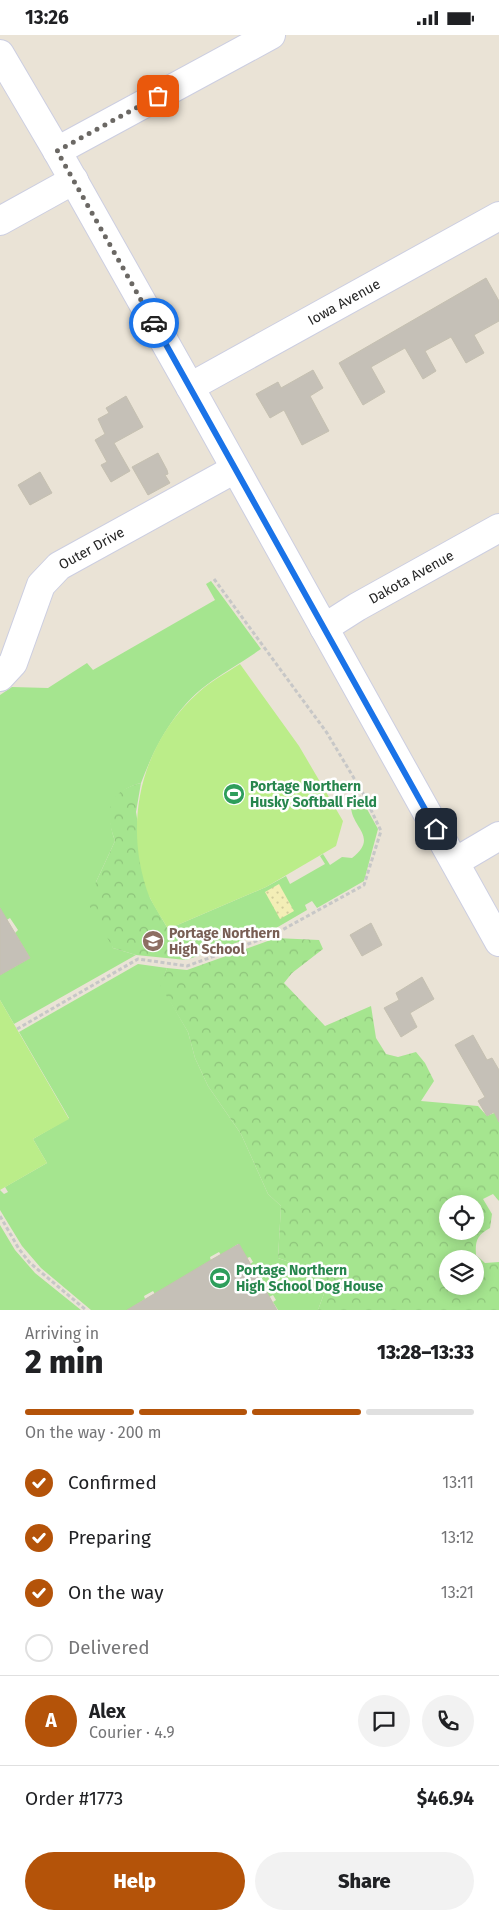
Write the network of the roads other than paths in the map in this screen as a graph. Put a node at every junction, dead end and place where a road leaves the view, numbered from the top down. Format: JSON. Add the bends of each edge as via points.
{"nodes":[{"id":1,"x":271,"y":35,"type":"edge"},
{"id":2,"x":0,"y":54,"type":"edge"},
{"id":3,"x":57,"y":151,"type":"junction"},
{"id":4,"x":74,"y":179,"type":"junction"},
{"id":5,"x":499,"y":216,"type":"edge"},
{"id":6,"x":0,"y":221,"type":"edge"},
{"id":7,"x":190,"y":387,"type":"junction"},
{"id":8,"x":235,"y":469,"type":"junction"},
{"id":9,"x":499,"y":528,"type":"edge"},
{"id":10,"x":324,"y":628,"type":"junction"},
{"id":11,"x":0,"y":677,"type":"edge"},
{"id":12,"x":499,"y":837,"type":"edge"},
{"id":13,"x":455,"y":862,"type":"junction"},
{"id":14,"x":499,"y":942,"type":"edge"}],
"edges":[{"from":1,"to":3,"type":"street"},
{"from":2,"to":3,"type":"street"},
{"from":3,"to":4,"type":"street"},
{"from":4,"to":6,"type":"street"},
{"from":4,"to":7,"type":"street"},
{"from":5,"to":7,"type":"street","name":"Iowa Avenue"},
{"from":7,"to":8,"type":"street"},
{"from":8,"to":10,"type":"street"},
{"from":8,"to":11,"type":"street","name":"Outer Drive","via":[[59,566],[41,585],[13,663]]},
{"from":9,"to":10,"type":"street","name":"Dakota Avenue"},
{"from":10,"to":13,"type":"street"},
{"from":12,"to":13,"type":"street"},
{"from":13,"to":14,"type":"street"}]}
